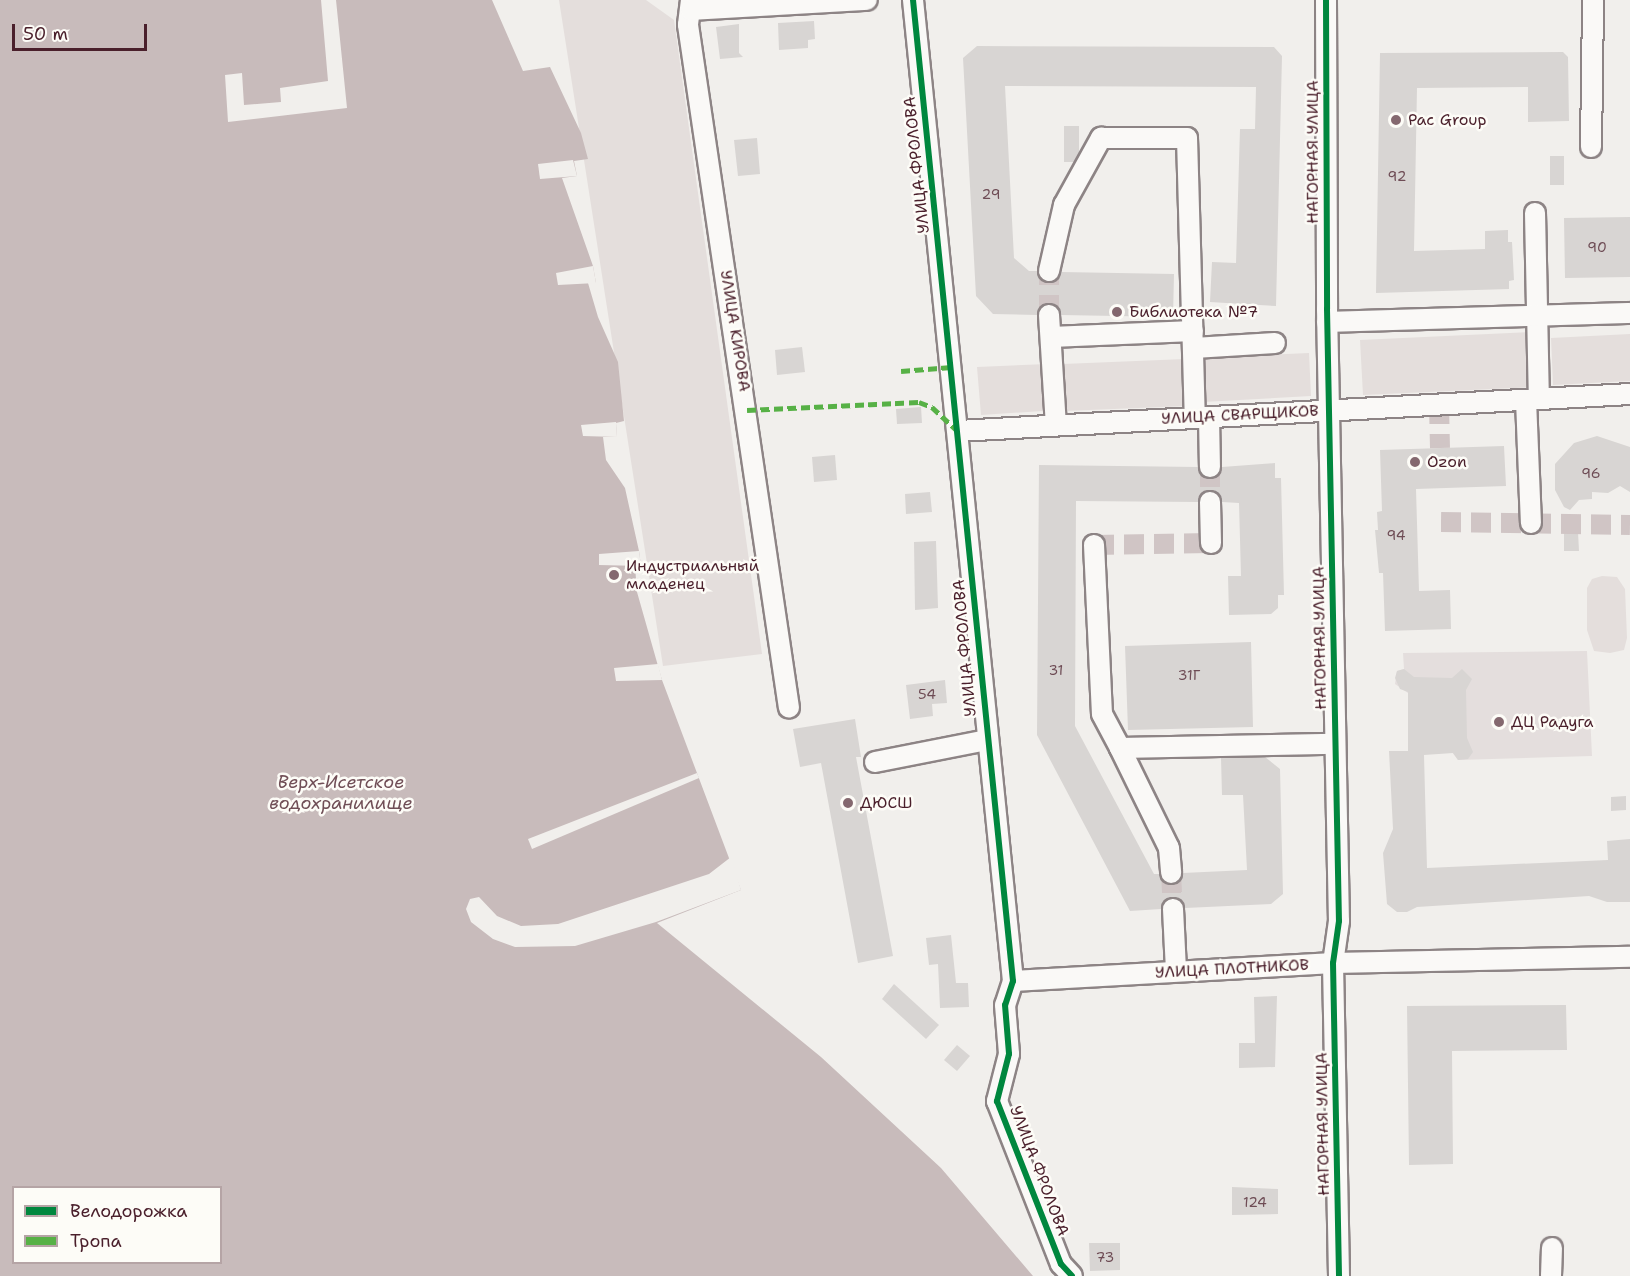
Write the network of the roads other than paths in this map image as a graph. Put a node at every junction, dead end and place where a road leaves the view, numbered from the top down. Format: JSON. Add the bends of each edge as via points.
{"nodes":[{"id":1,"x":867,"y":0,"type":"edge"},
{"id":2,"x":913,"y":0,"type":"edge"},
{"id":3,"x":1326,"y":0,"type":"edge"},
{"id":4,"x":1593,"y":0,"type":"edge"},
{"id":5,"x":691,"y":5,"type":"edge"},
{"id":6,"x":1591,"y":147,"type":"dead end"},
{"id":7,"x":1535,"y":213,"type":"dead end"},
{"id":8,"x":1049,"y":271,"type":"tunnel mouth"},
{"id":9,"x":1630,"y":313,"type":"edge"},
{"id":10,"x":1049,"y":315,"type":"tunnel mouth"},
{"id":11,"x":1538,"y":315,"type":"junction"},
{"id":12,"x":1327,"y":322,"type":"junction"},
{"id":13,"x":1051,"y":337,"type":"junction"},
{"id":14,"x":1193,"y":339,"type":"junction"},
{"id":15,"x":1275,"y":343,"type":"dead end"},
{"id":16,"x":1630,"y":394,"type":"edge"},
{"id":17,"x":1533,"y":399,"type":"junction"},
{"id":18,"x":1329,"y":410,"type":"junction"},
{"id":19,"x":1202,"y":417,"type":"junction"},
{"id":20,"x":1056,"y":425,"type":"junction"},
{"id":21,"x":958,"y":431,"type":"junction"},
{"id":22,"x":1210,"y":467,"type":"tunnel mouth"},
{"id":23,"x":1210,"y":502,"type":"tunnel mouth"},
{"id":24,"x":1531,"y":524,"type":"dead end"},
{"id":25,"x":1211,"y":543,"type":"dead end"},
{"id":26,"x":1094,"y":545,"type":"dead end"},
{"id":27,"x":789,"y":708,"type":"dead end"},
{"id":28,"x":987,"y":740,"type":"junction"},
{"id":29,"x":1335,"y":744,"type":"junction"},
{"id":30,"x":1120,"y":748,"type":"junction"},
{"id":31,"x":875,"y":762,"type":"dead end"},
{"id":32,"x":1171,"y":873,"type":"tunnel mouth"},
{"id":33,"x":1173,"y":909,"type":"tunnel mouth"},
{"id":34,"x":1630,"y":957,"type":"edge"},
{"id":35,"x":1333,"y":963,"type":"junction"},
{"id":36,"x":1176,"y":971,"type":"junction"},
{"id":37,"x":1013,"y":981,"type":"junction"},
{"id":38,"x":1552,"y":1248,"type":"dead end"},
{"id":39,"x":1072,"y":1276,"type":"edge"},
{"id":40,"x":1340,"y":1276,"type":"edge"},
{"id":41,"x":1551,"y":1276,"type":"edge"}],
"edges":[{"from":1,"to":5,"type":"street"},
{"from":2,"to":21,"type":"street","name":"УЛИЦА ФРОЛОВА"},
{"from":3,"to":12,"type":"street","name":"НАГОРНАЯ УЛИЦА"},
{"from":4,"to":6,"type":"street"},
{"from":5,"to":27,"type":"street","name":"УЛИЦА КИРОВА","via":[[688,25]]},
{"from":7,"to":11,"type":"street"},
{"from":8,"to":14,"type":"street","via":[[1064,205],[1101,138],[1188,138]]},
{"from":9,"to":11,"type":"street"},
{"from":10,"to":13,"type":"street"},
{"from":11,"to":12,"type":"street"},
{"from":11,"to":17,"type":"street"},
{"from":12,"to":18,"type":"street","name":"НАГОРНАЯ УЛИЦА"},
{"from":13,"to":14,"type":"street"},
{"from":13,"to":20,"type":"street"},
{"from":14,"to":15,"type":"street"},
{"from":14,"to":19,"type":"street"},
{"from":16,"to":17,"type":"street","name":"УЛИЦА СВАРЩИКОВ"},
{"from":17,"to":18,"type":"street","name":"УЛИЦА СВАРЩИКОВ"},
{"from":17,"to":24,"type":"street"},
{"from":18,"to":19,"type":"street","name":"УЛИЦА СВАРЩИКОВ"},
{"from":18,"to":29,"type":"street","name":"НАГОРНАЯ УЛИЦА"},
{"from":19,"to":20,"type":"street","name":"УЛИЦА СВАРЩИКОВ"},
{"from":19,"to":22,"type":"street"},
{"from":20,"to":21,"type":"street","name":"УЛИЦА СВАРЩИКОВ"},
{"from":21,"to":28,"type":"street","name":"УЛИЦА ФРОЛОВА"},
{"from":23,"to":25,"type":"street"},
{"from":26,"to":30,"type":"street","via":[[1102,714]]},
{"from":28,"to":31,"type":"street"},
{"from":28,"to":37,"type":"street","name":"УЛИЦА ФРОЛОВА"},
{"from":29,"to":30,"type":"street"},
{"from":29,"to":35,"type":"street","name":"НАГОРНАЯ УЛИЦА","via":[[1339,921]]},
{"from":30,"to":32,"type":"street","via":[[1169,848]]},
{"from":33,"to":36,"type":"street"},
{"from":34,"to":35,"type":"street","name":"УЛИЦА ПЛОТНИКОВ"},
{"from":35,"to":36,"type":"street","name":"УЛИЦА ПЛОТНИКОВ"},
{"from":35,"to":40,"type":"street","name":"НАГОРНАЯ УЛИЦА"},
{"from":36,"to":37,"type":"street","name":"УЛИЦА ПЛОТНИКОВ"},
{"from":37,"to":39,"type":"street","name":"УЛИЦА ФРОЛОВА","via":[[1005,1005],[1009,1054],[997,1101],[1061,1264]]},
{"from":38,"to":41,"type":"street"}]}
